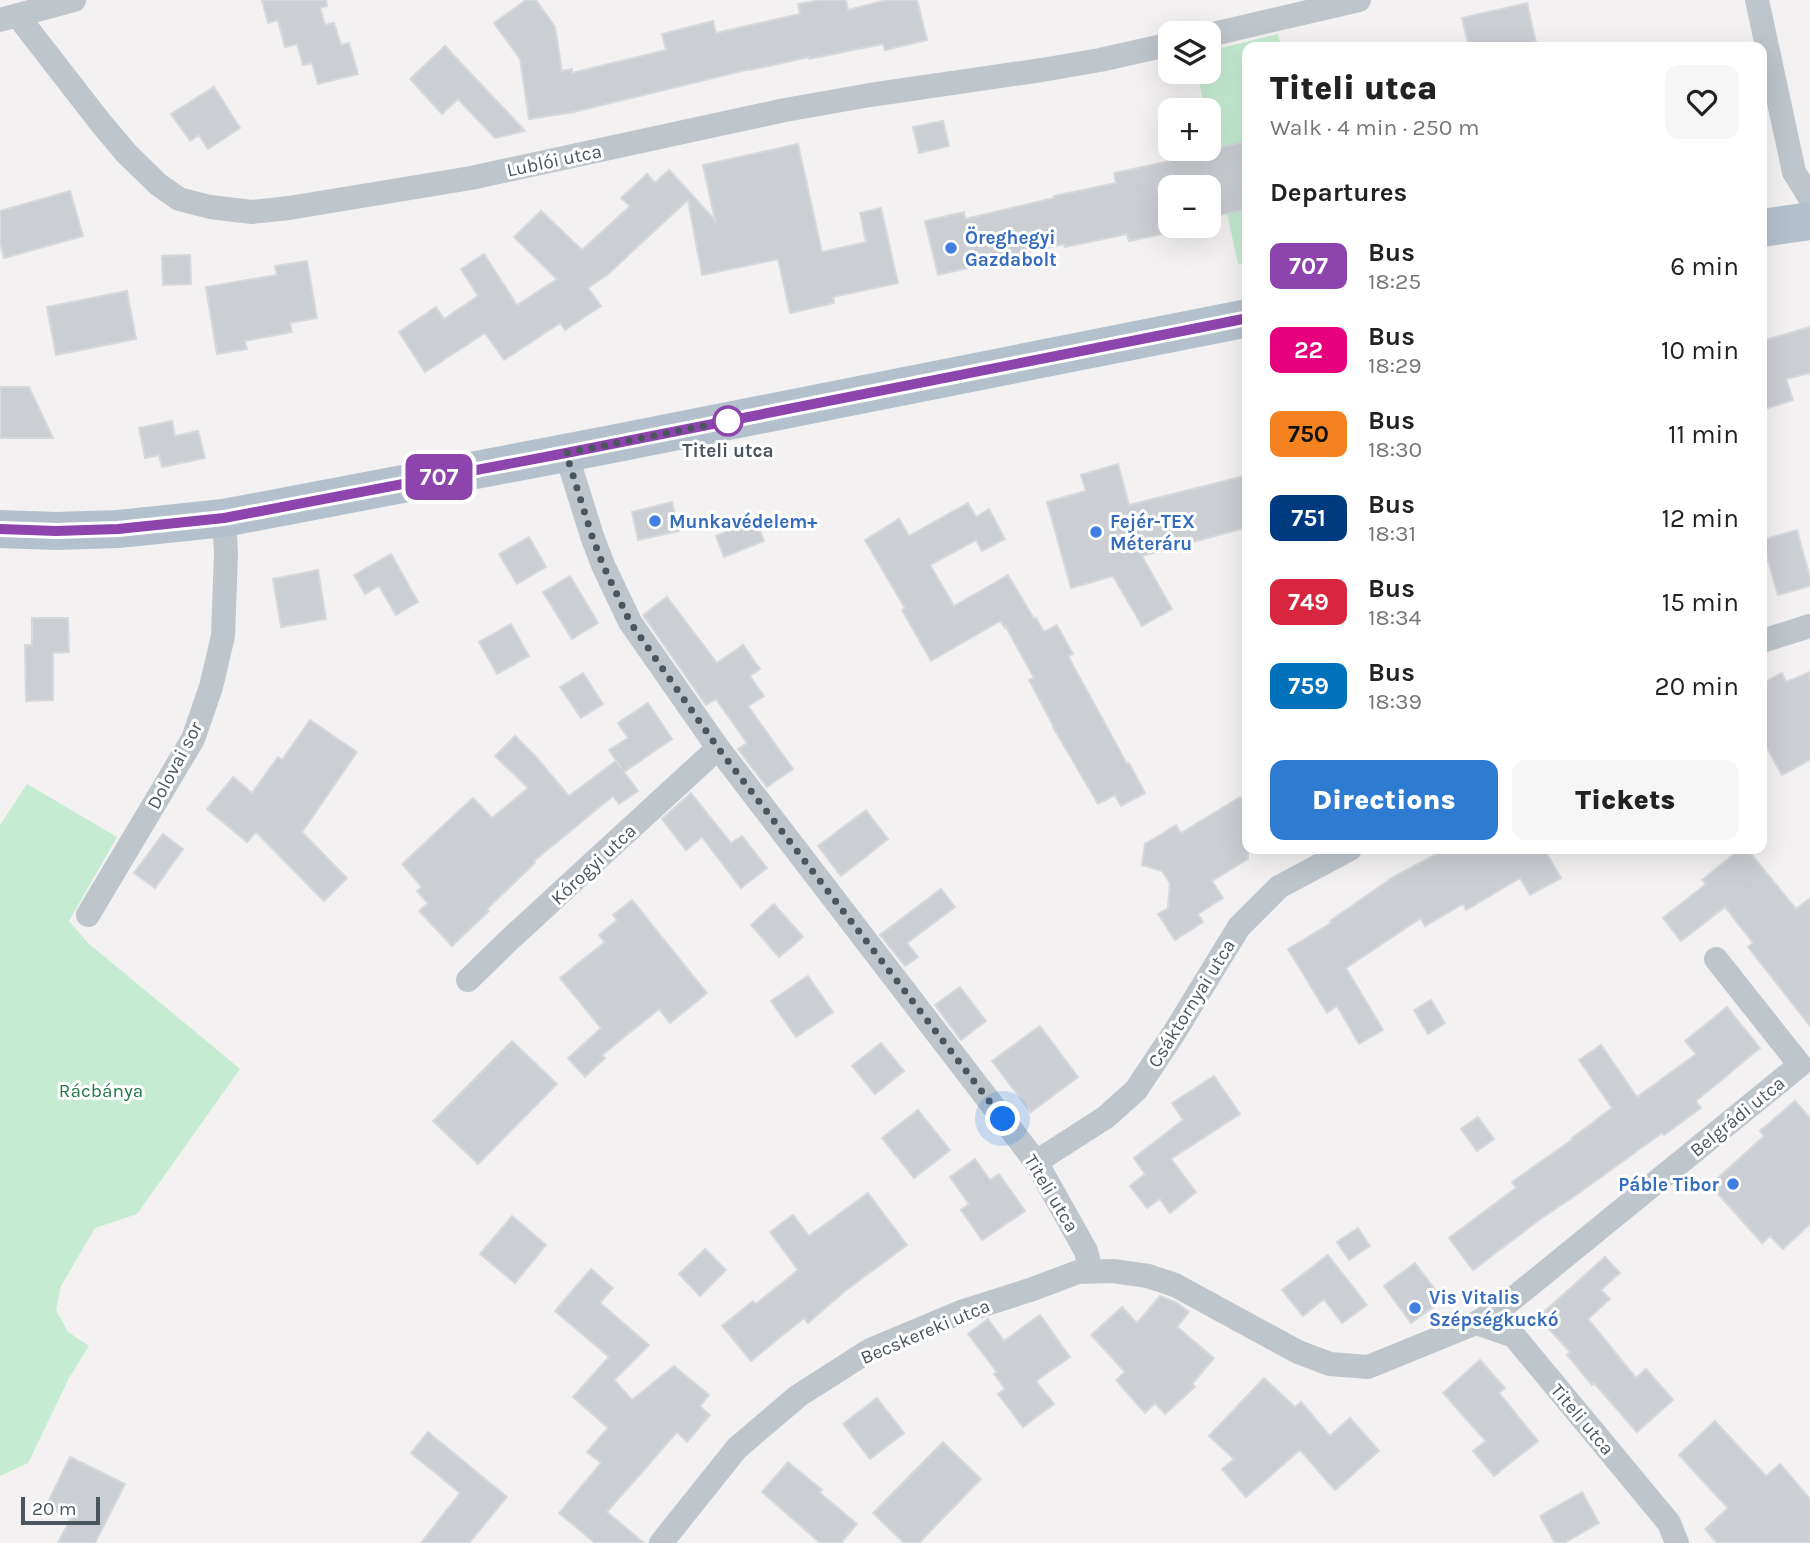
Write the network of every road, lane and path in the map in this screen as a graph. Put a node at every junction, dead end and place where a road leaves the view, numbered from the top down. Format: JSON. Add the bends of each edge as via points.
{"nodes":[{"id":1,"x":74,"y":0,"type":"edge"},
{"id":2,"x":1359,"y":0,"type":"edge"},
{"id":3,"x":1757,"y":0,"type":"edge"},
{"id":4,"x":9,"y":18,"type":"edge"},
{"id":5,"x":1221,"y":33,"type":"edge"},
{"id":6,"x":1766,"y":42,"type":"edge"},
{"id":7,"x":1767,"y":46,"type":"edge"},
{"id":8,"x":1158,"y":47,"type":"edge"},
{"id":9,"x":1810,"y":198,"type":"edge"},
{"id":10,"x":1810,"y":221,"type":"edge"},
{"id":11,"x":1767,"y":227,"type":"edge"},
{"id":12,"x":1242,"y":319,"type":"edge"},
{"id":13,"x":566,"y":453,"type":"junction"},
{"id":14,"x":224,"y":518,"type":"junction"},
{"id":15,"x":0,"y":528,"type":"edge"},
{"id":16,"x":1810,"y":626,"type":"edge"},
{"id":17,"x":1767,"y":639,"type":"edge"},
{"id":18,"x":718,"y":748,"type":"junction"},
{"id":19,"x":1341,"y":854,"type":"edge"},
{"id":20,"x":88,"y":915,"type":"dead end"},
{"id":21,"x":1716,"y":959,"type":"dead end"},
{"id":22,"x":468,"y":981,"type":"dead end"},
{"id":23,"x":1805,"y":1071,"type":"edge"},
{"id":24,"x":1036,"y":1162,"type":"junction"},
{"id":25,"x":1091,"y":1272,"type":"junction"},
{"id":26,"x":1476,"y":1323,"type":"junction"},
{"id":27,"x":662,"y":1543,"type":"edge"},
{"id":28,"x":1677,"y":1543,"type":"edge"}],
"edges":[{"from":1,"to":4,"type":"street"},
{"from":2,"to":5,"type":"street"},
{"from":3,"to":6,"type":"street"},
{"from":4,"to":8,"type":"street","name":"Lublói utca","via":[[159,185],[179,199],[252,212],[460,180],[785,110]]},
{"from":7,"to":9,"type":"street","via":[[1794,172]]},
{"from":10,"to":11,"type":"main road"},
{"from":12,"to":13,"type":"main road"},
{"from":13,"to":14,"type":"main road"},
{"from":13,"to":18,"type":"street","name":"Titeli utca","via":[[592,536],[630,622]]},
{"from":14,"to":15,"type":"main road","via":[[118,529]]},
{"from":14,"to":20,"type":"street","name":"Dolovai sor","via":[[223,636],[211,687],[193,739]]},
{"from":16,"to":17,"type":"street"},
{"from":18,"to":22,"type":"street","name":"Kórogyi utca"},
{"from":18,"to":24,"type":"street","name":"Titeli utca"},
{"from":19,"to":24,"type":"street","name":"Csáktornyai utca","via":[[1279,887],[1263,902],[1239,927],[1136,1090],[1106,1117]]},
{"from":21,"to":23,"type":"street","name":"Belgrádi utca"},
{"from":23,"to":26,"type":"street","name":"Belgrádi utca","via":[[1504,1306]]},
{"from":24,"to":25,"type":"street","name":"Titeli utca","via":[[1086,1251]]},
{"from":25,"to":26,"type":"street","via":[[1148,1276],[1175,1285],[1329,1364],[1368,1367]]},
{"from":25,"to":27,"type":"street","name":"Becskereki utca","via":[[1077,1272],[961,1312],[870,1350],[836,1371],[798,1396],[737,1448]]},
{"from":26,"to":28,"type":"street","name":"Titeli utca","via":[[1514,1336],[1669,1523]]}]}
